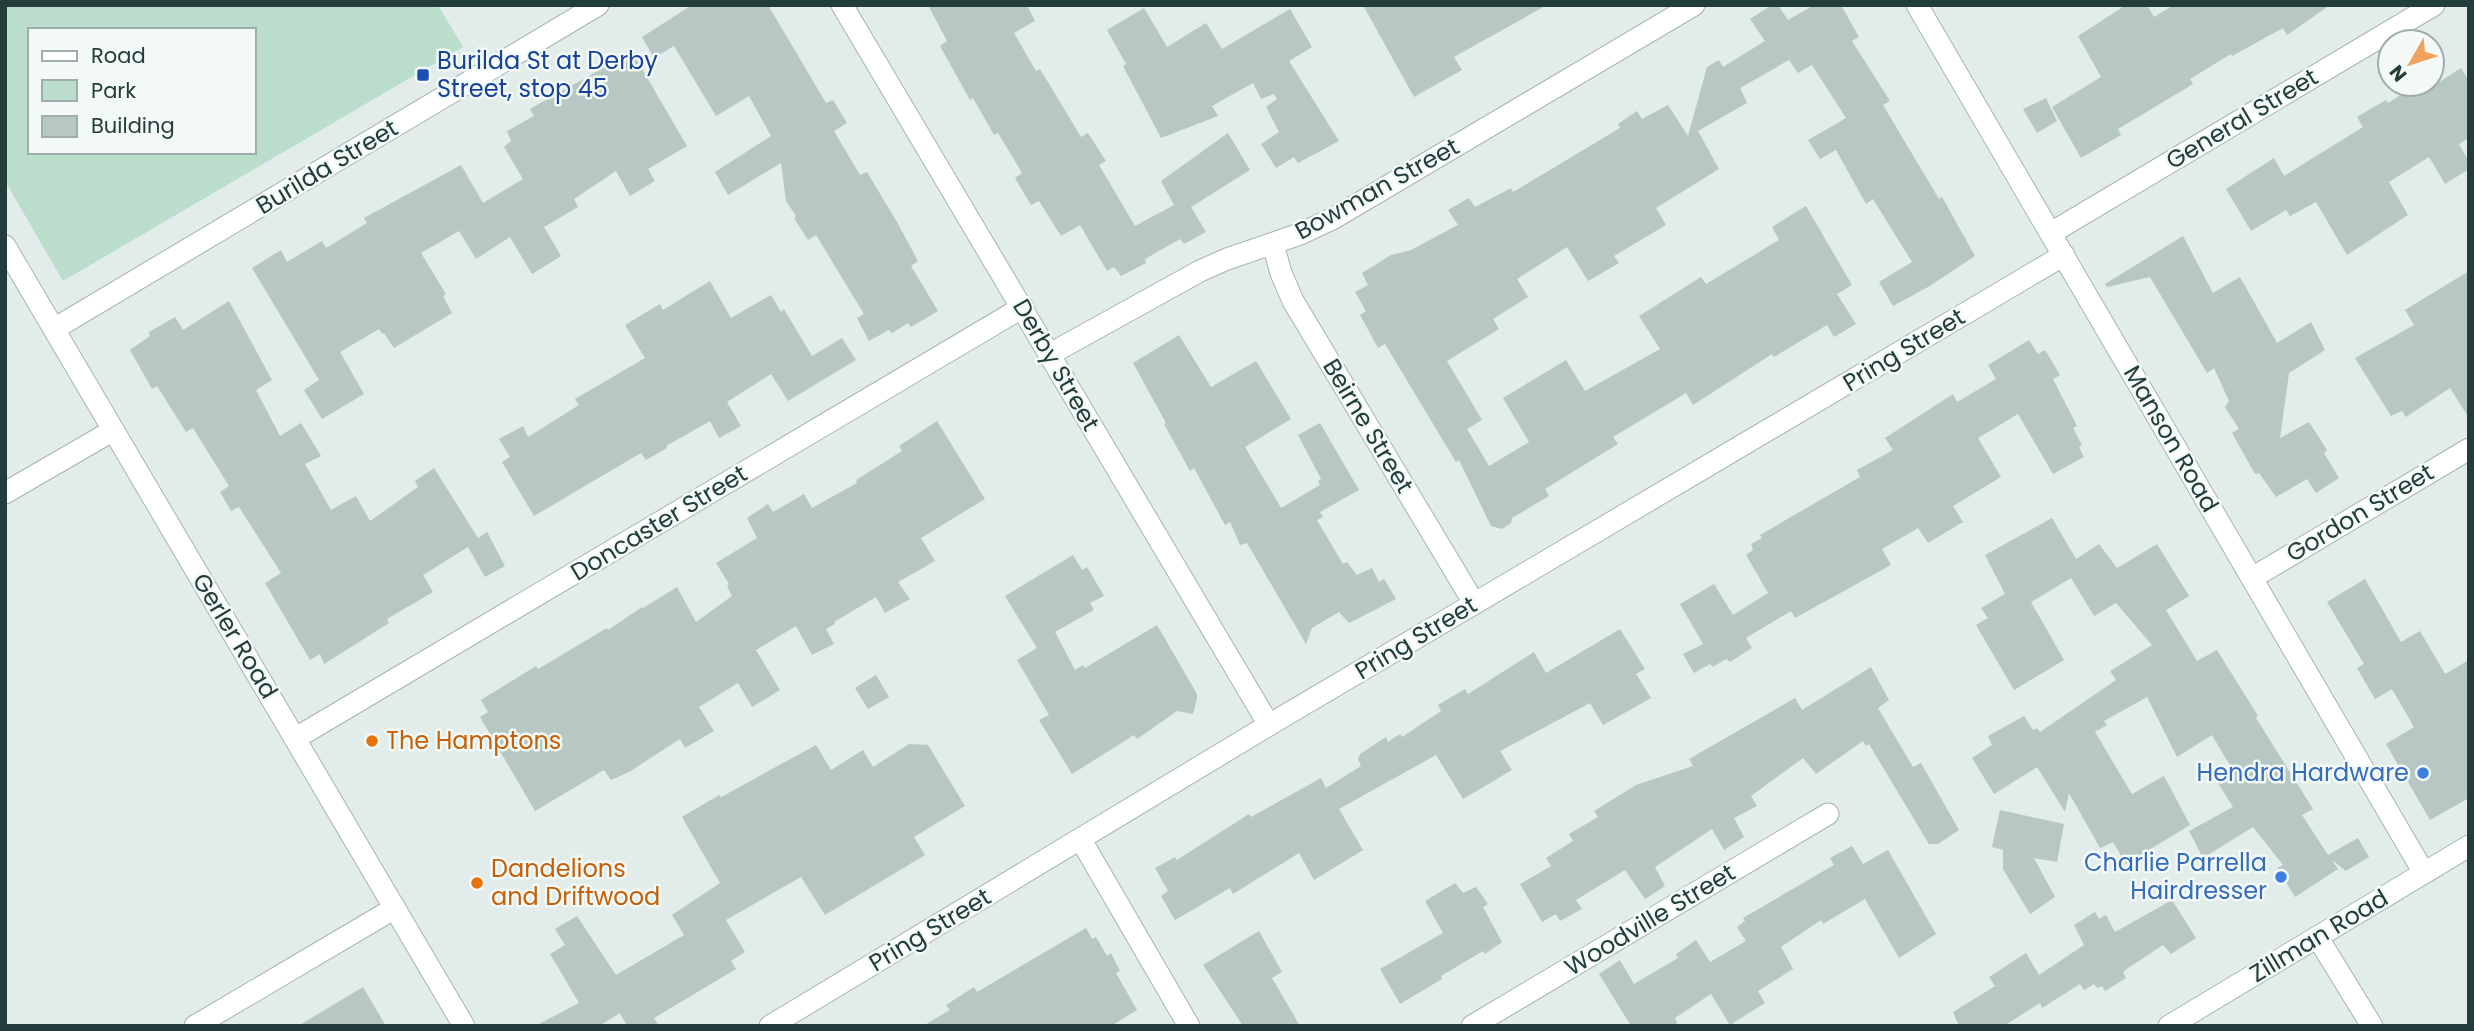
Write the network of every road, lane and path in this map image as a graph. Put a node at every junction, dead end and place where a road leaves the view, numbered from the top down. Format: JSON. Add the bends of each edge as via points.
{"nodes":[{"id":1,"x":598,"y":5,"type":"edge"},
{"id":2,"x":842,"y":5,"type":"edge"},
{"id":3,"x":1694,"y":5,"type":"edge"},
{"id":4,"x":1917,"y":5,"type":"edge"},
{"id":5,"x":2434,"y":5,"type":"edge"},
{"id":6,"x":2050,"y":233,"type":"junction"},
{"id":7,"x":1273,"y":244,"type":"junction"},
{"id":8,"x":5,"y":246,"type":"edge"},
{"id":9,"x":2064,"y":255,"type":"junction"},
{"id":10,"x":1023,"y":307,"type":"junction"},
{"id":11,"x":54,"y":329,"type":"junction"},
{"id":12,"x":1050,"y":354,"type":"junction"},
{"id":13,"x":113,"y":431,"type":"junction"},
{"id":14,"x":2469,"y":449,"type":"edge"},
{"id":15,"x":5,"y":493,"type":"edge"},
{"id":16,"x":2252,"y":578,"type":"junction"},
{"id":17,"x":1474,"y":603,"type":"junction"},
{"id":18,"x":1269,"y":725,"type":"junction"},
{"id":19,"x":296,"y":738,"type":"junction"},
{"id":20,"x":1828,"y":814,"type":"dead end"},
{"id":21,"x":1080,"y":840,"type":"junction"},
{"id":22,"x":2469,"y":846,"type":"edge"},
{"id":23,"x":2424,"y":873,"type":"junction"},
{"id":24,"x":395,"y":908,"type":"junction"},
{"id":25,"x":2318,"y":938,"type":"junction"},
{"id":26,"x":195,"y":1026,"type":"edge"},
{"id":27,"x":464,"y":1026,"type":"edge"},
{"id":28,"x":770,"y":1026,"type":"edge"},
{"id":29,"x":1189,"y":1026,"type":"edge"},
{"id":30,"x":1472,"y":1026,"type":"edge"},
{"id":31,"x":2169,"y":1026,"type":"edge"},
{"id":32,"x":2372,"y":1026,"type":"edge"}],
"edges":[{"from":1,"to":11,"type":"street","name":"Burilda Street"},
{"from":2,"to":10,"type":"street","name":"Derby Street"},
{"from":3,"to":7,"type":"street","name":"Bowman Street","via":[[1334,218]]},
{"from":4,"to":6,"type":"street","name":"Manson Road"},
{"from":5,"to":6,"type":"street","name":"General Street"},
{"from":6,"to":9,"type":"street","name":"Manson Road"},
{"from":7,"to":12,"type":"street","name":"Bowman Street","via":[[1200,271]]},
{"from":7,"to":17,"type":"street","name":"Beirne Street","via":[[1293,301]]},
{"from":8,"to":11,"type":"street","name":"Gerler Road"},
{"from":9,"to":16,"type":"street","name":"Manson Road"},
{"from":9,"to":17,"type":"street","name":"Pring Street"},
{"from":10,"to":12,"type":"street","name":"Derby Street"},
{"from":10,"to":19,"type":"street","name":"Doncaster Street"},
{"from":11,"to":13,"type":"street","name":"Gerler Road"},
{"from":12,"to":18,"type":"street","name":"Derby Street"},
{"from":13,"to":15,"type":"street"},
{"from":13,"to":19,"type":"street","name":"Gerler Road"},
{"from":14,"to":16,"type":"street","name":"Gordon Street"},
{"from":16,"to":23,"type":"street","name":"Manson Road"},
{"from":17,"to":18,"type":"street","name":"Pring Street"},
{"from":18,"to":21,"type":"street","name":"Pring Street"},
{"from":19,"to":24,"type":"street","name":"Gerler Road"},
{"from":20,"to":30,"type":"street","name":"Woodville Street"},
{"from":21,"to":28,"type":"street","name":"Pring Street"},
{"from":21,"to":29,"type":"street"},
{"from":22,"to":23,"type":"street","name":"Zillman Road"},
{"from":23,"to":25,"type":"street","name":"Zillman Road"},
{"from":24,"to":26,"type":"street"},
{"from":24,"to":27,"type":"street","name":"Gerler Road"},
{"from":25,"to":31,"type":"street","name":"Zillman Road"},
{"from":25,"to":32,"type":"street"}]}
